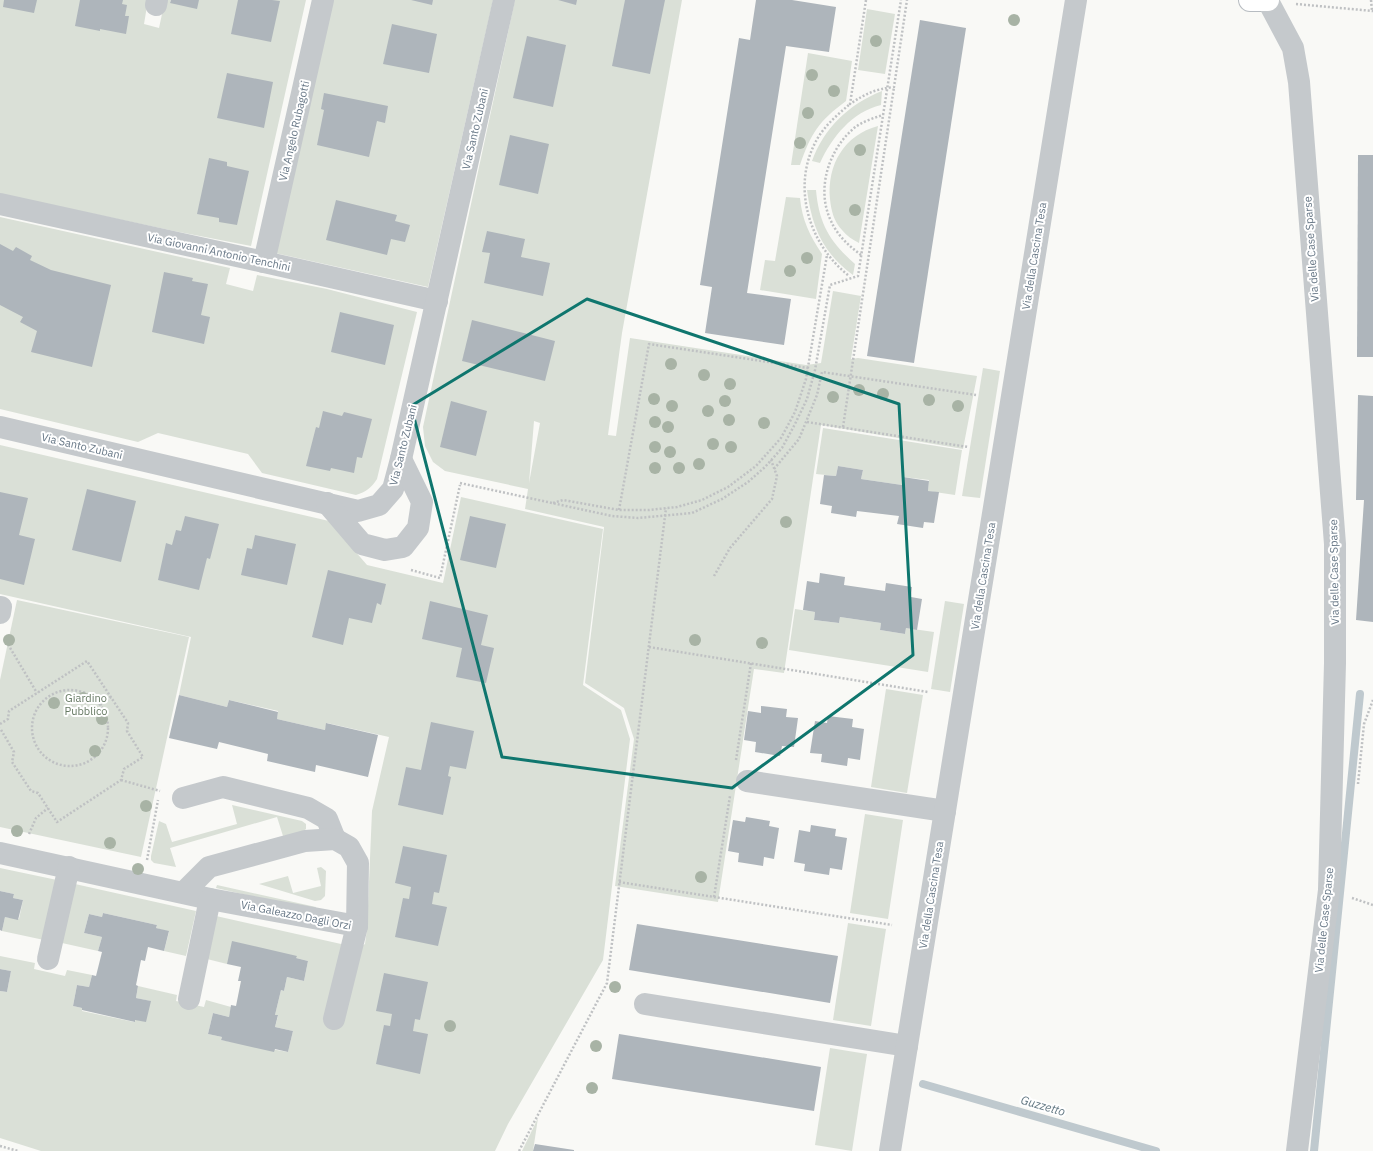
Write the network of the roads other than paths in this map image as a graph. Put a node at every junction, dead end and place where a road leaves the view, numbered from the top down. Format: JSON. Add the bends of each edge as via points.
{"nodes":[{"id":1,"x":323,"y":0,"type":"edge"},
{"id":2,"x":504,"y":0,"type":"edge"},
{"id":3,"x":1076,"y":0,"type":"edge"},
{"id":4,"x":1262,"y":0,"type":"edge"},
{"id":5,"x":0,"y":204,"type":"edge"},
{"id":6,"x":264,"y":262,"type":"junction"},
{"id":7,"x":437,"y":301,"type":"junction"},
{"id":8,"x":0,"y":427,"type":"edge"},
{"id":9,"x":401,"y":459,"type":"junction"},
{"id":10,"x":327,"y":503,"type":"junction"},
{"id":11,"x":747,"y":781,"type":"dead end"},
{"id":12,"x":183,"y":798,"type":"dead end"},
{"id":13,"x":945,"y":811,"type":"junction"},
{"id":14,"x":335,"y":839,"type":"junction"},
{"id":15,"x":0,"y":852,"type":"edge"},
{"id":16,"x":69,"y":867,"type":"junction"},
{"id":17,"x":183,"y":893,"type":"junction"},
{"id":18,"x":210,"y":899,"type":"junction"},
{"id":19,"x":357,"y":926,"type":"junction"},
{"id":20,"x":48,"y":959,"type":"dead end"},
{"id":21,"x":189,"y":999,"type":"dead end"},
{"id":22,"x":645,"y":1004,"type":"dead end"},
{"id":23,"x":334,"y":1019,"type":"dead end"},
{"id":24,"x":907,"y":1046,"type":"junction"},
{"id":25,"x":890,"y":1151,"type":"edge"},
{"id":26,"x":1297,"y":1151,"type":"edge"}],
"edges":[{"from":1,"to":6,"type":"street","name":"Via Angelo Rubagotti"},
{"from":2,"to":7,"type":"street","name":"Via Santo Zubani"},
{"from":3,"to":13,"type":"street","name":"Via della Cascina Tesa"},
{"from":4,"to":26,"type":"street","name":"Via delle Case Sparse","via":[[1293,48],[1299,82],[1335,544],[1335,663],[1329,890]]},
{"from":5,"to":6,"type":"street","name":"Via Giovanni Antonio Tenchini"},
{"from":6,"to":7,"type":"street","name":"Via Giovanni Antonio Tenchini"},
{"from":7,"to":9,"type":"street","name":"Via Santo Zubani"},
{"from":8,"to":10,"type":"street","name":"Via Santo Zubani"},
{"from":9,"to":10,"type":"street","name":"Via Santo Zubani","via":[[393,489],[379,505],[358,511]]},
{"from":9,"to":10,"type":"street","via":[[422,502],[418,528],[403,547],[385,550],[362,544]]},
{"from":11,"to":13,"type":"street"},
{"from":12,"to":14,"type":"street","via":[[223,787],[308,808],[327,819]]},
{"from":13,"to":24,"type":"street","name":"Via della Cascina Tesa"},
{"from":14,"to":17,"type":"street","via":[[305,841],[209,867]]},
{"from":14,"to":19,"type":"street","name":"Via Galeazzo Dagli Orzi","via":[[349,847],[358,863]]},
{"from":15,"to":16,"type":"street","name":"Via Galeazzo Dagli Orzi"},
{"from":16,"to":17,"type":"street","name":"Via Galeazzo Dagli Orzi"},
{"from":16,"to":20,"type":"street"},
{"from":17,"to":18,"type":"street","name":"Via Galeazzo Dagli Orzi"},
{"from":18,"to":19,"type":"street","name":"Via Galeazzo Dagli Orzi"},
{"from":18,"to":21,"type":"street"},
{"from":19,"to":23,"type":"street"},
{"from":22,"to":24,"type":"street"},
{"from":24,"to":25,"type":"street","name":"Via della Cascina Tesa"}]}
